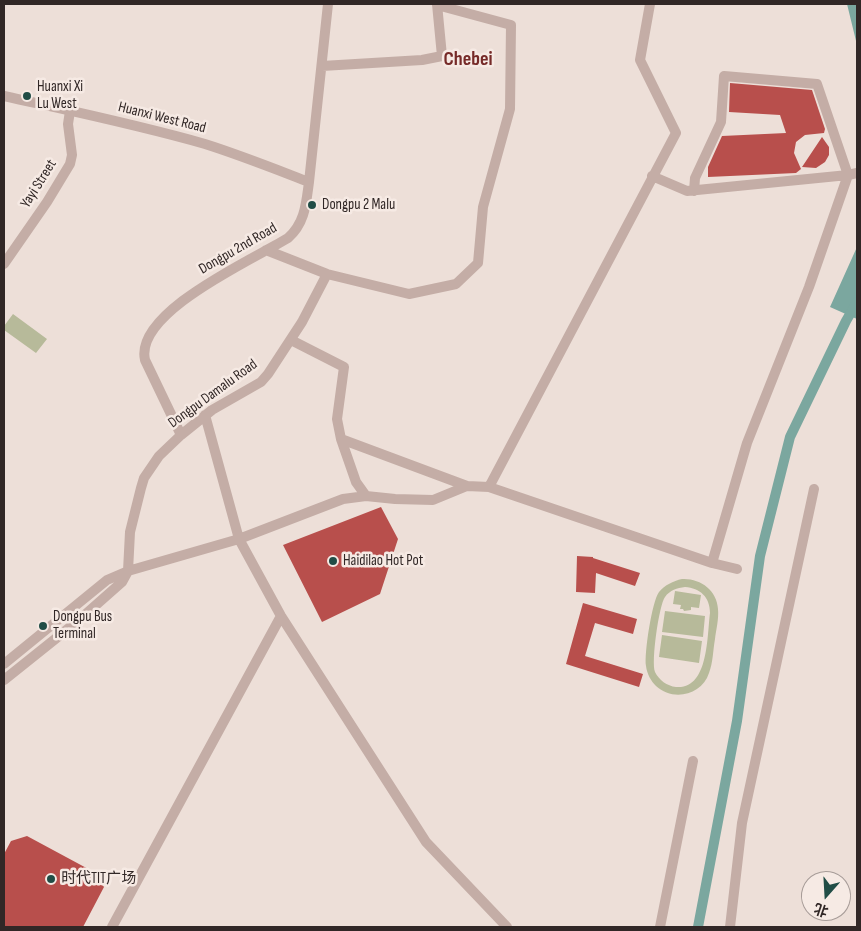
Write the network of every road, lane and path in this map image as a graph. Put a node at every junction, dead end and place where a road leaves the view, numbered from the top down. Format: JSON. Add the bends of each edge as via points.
{"nodes":[{"id":1,"x":328,"y":4,"type":"edge"},
{"id":2,"x":437,"y":4,"type":"edge"},
{"id":3,"x":650,"y":4,"type":"edge"},
{"id":4,"x":322,"y":66,"type":"junction"},
{"id":5,"x":4,"y":96,"type":"edge"},
{"id":6,"x":70,"y":111,"type":"junction"},
{"id":7,"x":852,"y":174,"type":"edge"},
{"id":8,"x":652,"y":176,"type":"junction"},
{"id":9,"x":309,"y":182,"type":"junction"},
{"id":10,"x":694,"y":191,"type":"junction"},
{"id":11,"x":266,"y":250,"type":"junction"},
{"id":12,"x":4,"y":264,"type":"edge"},
{"id":13,"x":327,"y":274,"type":"junction"},
{"id":14,"x":291,"y":340,"type":"junction"},
{"id":15,"x":205,"y":415,"type":"junction"},
{"id":16,"x":181,"y":435,"type":"junction"},
{"id":17,"x":341,"y":439,"type":"junction"},
{"id":18,"x":467,"y":486,"type":"junction"},
{"id":19,"x":489,"y":487,"type":"junction"},
{"id":20,"x":814,"y":489,"type":"dead end"},
{"id":21,"x":366,"y":496,"type":"junction"},
{"id":22,"x":239,"y":539,"type":"junction"},
{"id":23,"x":712,"y":564,"type":"junction"},
{"id":24,"x":737,"y":569,"type":"dead end"},
{"id":25,"x":128,"y":571,"type":"junction"},
{"id":26,"x":282,"y":616,"type":"junction"},
{"id":27,"x":4,"y":664,"type":"edge"},
{"id":28,"x":4,"y":680,"type":"edge"},
{"id":29,"x":692,"y":761,"type":"dead end"},
{"id":30,"x":112,"y":927,"type":"edge"},
{"id":31,"x":507,"y":927,"type":"edge"},
{"id":32,"x":660,"y":927,"type":"edge"},
{"id":33,"x":730,"y":927,"type":"edge"}],
"edges":[{"from":1,"to":4,"type":"street","name":"Dongpu 2nd Road"},
{"from":2,"to":4,"type":"street","via":[[442,56]]},
{"from":2,"to":13,"type":"street","via":[[511,25],[510,109],[483,207],[478,262],[456,284],[409,294]]},
{"from":3,"to":8,"type":"street","via":[[640,60],[676,133]]},
{"from":4,"to":9,"type":"street","name":"Dongpu 2nd Road"},
{"from":5,"to":6,"type":"street","name":"Huanxi West Road"},
{"from":6,"to":9,"type":"street","name":"Huanxi West Road","via":[[204,144]]},
{"from":6,"to":12,"type":"street","name":"Yayi Street","via":[[70,164]]},
{"from":7,"to":10,"type":"street"},
{"from":7,"to":10,"type":"street","via":[[817,84],[724,76],[721,122],[696,178]]},
{"from":7,"to":23,"type":"street","via":[[747,443]]},
{"from":8,"to":10,"type":"street","via":[[687,192]]},
{"from":8,"to":19,"type":"street"},
{"from":9,"to":11,"type":"street","name":"Dongpu 2nd Road","via":[[304,214],[296,231]]},
{"from":11,"to":13,"type":"street"},
{"from":11,"to":16,"type":"street","name":"Dongpu 2nd Road","via":[[194,292],[148,338],[145,360]]},
{"from":13,"to":14,"type":"street","name":"Dongpu Damalu Road"},
{"from":14,"to":15,"type":"street","name":"Dongpu Damalu Road","via":[[261,382]]},
{"from":14,"to":17,"type":"street","via":[[344,367],[337,419]]},
{"from":15,"to":16,"type":"street","name":"Dongpu Damalu Road"},
{"from":15,"to":22,"type":"street"},
{"from":16,"to":25,"type":"street","name":"Dongpu Damalu Road","via":[[159,456],[144,478],[130,532]]},
{"from":17,"to":18,"type":"street"},
{"from":17,"to":21,"type":"street","via":[[356,482]]},
{"from":18,"to":19,"type":"street"},
{"from":18,"to":21,"type":"street","via":[[433,500]]},
{"from":19,"to":23,"type":"street"},
{"from":20,"to":33,"type":"street","via":[[742,823]]},
{"from":21,"to":22,"type":"street","via":[[343,499]]},
{"from":22,"to":25,"type":"street"},
{"from":22,"to":26,"type":"street"},
{"from":23,"to":24,"type":"street"},
{"from":25,"to":27,"type":"street","via":[[108,580]]},
{"from":25,"to":28,"type":"street","via":[[114,590]]},
{"from":26,"to":30,"type":"street"},
{"from":26,"to":31,"type":"street","via":[[426,842]]},
{"from":29,"to":32,"type":"street"}]}
